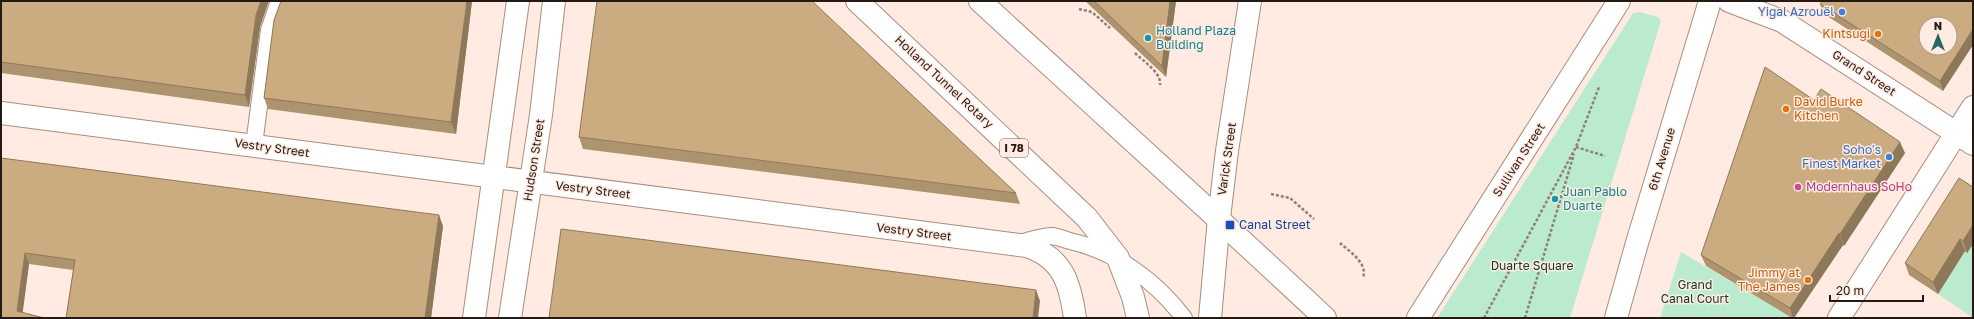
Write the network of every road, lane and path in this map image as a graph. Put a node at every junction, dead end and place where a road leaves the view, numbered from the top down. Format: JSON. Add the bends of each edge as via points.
{"nodes":[{"id":1,"x":279,"y":1,"type":"edge"},
{"id":2,"x":518,"y":1,"type":"edge"},
{"id":3,"x":554,"y":1,"type":"edge"},
{"id":4,"x":857,"y":1,"type":"edge"},
{"id":5,"x":980,"y":1,"type":"edge"},
{"id":6,"x":1250,"y":1,"type":"edge"},
{"id":7,"x":1620,"y":1,"type":"edge"},
{"id":8,"x":1710,"y":1,"type":"edge"},
{"id":9,"x":1729,"y":1,"type":"edge"},
{"id":10,"x":1079,"y":9,"type":"dead end"},
{"id":11,"x":1110,"y":28,"type":"edge"},
{"id":12,"x":1135,"y":53,"type":"edge"},
{"id":13,"x":1160,"y":85,"type":"dead end"},
{"id":14,"x":1600,"y":85,"type":"dead end"},
{"id":15,"x":1973,"y":107,"type":"edge"},
{"id":16,"x":1,"y":113,"type":"edge"},
{"id":17,"x":1965,"y":139,"type":"edge"},
{"id":18,"x":254,"y":145,"type":"junction"},
{"id":19,"x":1576,"y":147,"type":"junction"},
{"id":20,"x":1606,"y":156,"type":"dead end"},
{"id":21,"x":493,"y":178,"type":"junction"},
{"id":22,"x":531,"y":182,"type":"junction"},
{"id":23,"x":1272,"y":194,"type":"dead end"},
{"id":24,"x":1219,"y":218,"type":"junction"},
{"id":25,"x":1314,"y":219,"type":"dead end"},
{"id":26,"x":1340,"y":243,"type":"dead end"},
{"id":27,"x":1011,"y":244,"type":"junction"},
{"id":28,"x":1118,"y":258,"type":"junction"},
{"id":29,"x":1363,"y":278,"type":"dead end"},
{"id":30,"x":474,"y":318,"type":"edge"},
{"id":31,"x":510,"y":318,"type":"edge"},
{"id":32,"x":1075,"y":318,"type":"edge"},
{"id":33,"x":1138,"y":318,"type":"edge"},
{"id":34,"x":1184,"y":318,"type":"edge"},
{"id":35,"x":1210,"y":318,"type":"edge"},
{"id":36,"x":1325,"y":318,"type":"edge"},
{"id":37,"x":1418,"y":318,"type":"edge"},
{"id":38,"x":1484,"y":318,"type":"edge"},
{"id":39,"x":1525,"y":318,"type":"edge"},
{"id":40,"x":1616,"y":318,"type":"edge"},
{"id":41,"x":1839,"y":318,"type":"edge"}],
"edges":[{"from":1,"to":18,"type":"lane","via":[[269,30]]},
{"from":2,"to":21,"type":"main road"},
{"from":3,"to":22,"type":"main road","name":"Hudson Street"},
{"from":4,"to":28,"type":"main road","name":"Holland Tunnel Rotary","number":"I 78","via":[[1069,199]]},
{"from":5,"to":24,"type":"main road"},
{"from":6,"to":24,"type":"main road","name":"Varick Street"},
{"from":7,"to":37,"type":"main road","name":"Sullivan Street"},
{"from":8,"to":40,"type":"main road","name":"6th Avenue","via":[[1636,243]]},
{"from":9,"to":17,"type":"main road","name":"Grand Street","via":[[1782,21]]},
{"from":10,"to":11,"type":"path","via":[[1092,12]]},
{"from":12,"to":13,"type":"path","via":[[1156,73]]},
{"from":14,"to":19,"type":"path"},
{"from":15,"to":17,"type":"main road"},
{"from":16,"to":18,"type":"main road","name":"Vestry Street"},
{"from":17,"to":41,"type":"main road"},
{"from":18,"to":21,"type":"main road","name":"Vestry Street"},
{"from":19,"to":20,"type":"path"},
{"from":19,"to":38,"type":"path"},
{"from":19,"to":39,"type":"path"},
{"from":21,"to":22,"type":"main road","name":"Vestry Street"},
{"from":21,"to":30,"type":"main road"},
{"from":22,"to":27,"type":"main road","name":"Vestry Street"},
{"from":22,"to":31,"type":"main road","name":"Hudson Street"},
{"from":23,"to":25,"type":"path","via":[[1290,198]]},
{"from":24,"to":35,"type":"main road","name":"Varick Street"},
{"from":24,"to":36,"type":"main road"},
{"from":26,"to":29,"type":"path","via":[[1363,265]]},
{"from":27,"to":28,"type":"lane","via":[[1052,236],[1090,245]]},
{"from":27,"to":32,"type":"main road","name":"Vestry Street","via":[[1041,251],[1059,267],[1070,290]]},
{"from":28,"to":33,"type":"main road","name":"Holland Tunnel Rotary","number":"I 78"},
{"from":28,"to":34,"type":"lane","via":[[1152,286]]}]}
